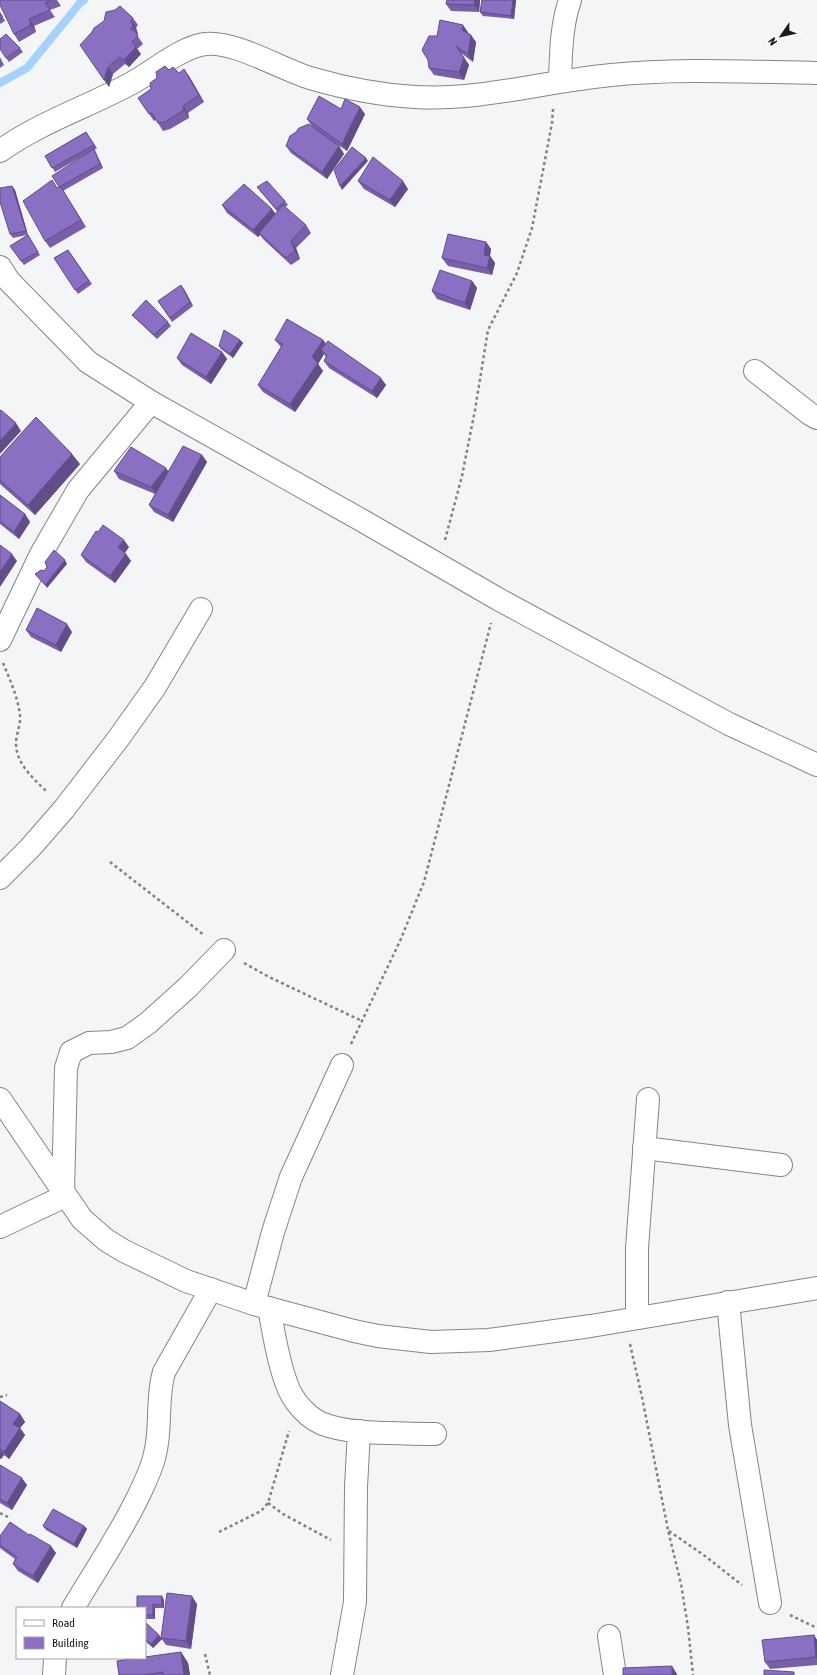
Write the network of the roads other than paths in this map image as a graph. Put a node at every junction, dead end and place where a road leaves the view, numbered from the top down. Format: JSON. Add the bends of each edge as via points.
{"nodes":[{"id":1,"x":570,"y":0,"type":"edge"},
{"id":2,"x":817,"y":73,"type":"edge"},
{"id":3,"x":557,"y":82,"type":"junction"},
{"id":4,"x":0,"y":151,"type":"edge"},
{"id":5,"x":3,"y":272,"type":"edge"},
{"id":6,"x":755,"y":371,"type":"dead end"},
{"id":7,"x":151,"y":402,"type":"junction"},
{"id":8,"x":817,"y":418,"type":"edge"},
{"id":9,"x":201,"y":609,"type":"dead end"},
{"id":10,"x":0,"y":640,"type":"edge"},
{"id":11,"x":817,"y":766,"type":"edge"},
{"id":12,"x":0,"y":878,"type":"edge"},
{"id":13,"x":224,"y":950,"type":"dead end"},
{"id":14,"x":342,"y":1065,"type":"road end"},
{"id":15,"x":0,"y":1099,"type":"edge"},
{"id":16,"x":648,"y":1099,"type":"dead end"},
{"id":17,"x":644,"y":1148,"type":"junction"},
{"id":18,"x":781,"y":1165,"type":"dead end"},
{"id":19,"x":64,"y":1194,"type":"junction"},
{"id":20,"x":0,"y":1227,"type":"edge"},
{"id":21,"x":817,"y":1288,"type":"edge"},
{"id":22,"x":211,"y":1289,"type":"junction"},
{"id":23,"x":728,"y":1302,"type":"junction"},
{"id":24,"x":262,"y":1306,"type":"junction"},
{"id":25,"x":630,"y":1319,"type":"junction"},
{"id":26,"x":359,"y":1431,"type":"junction"},
{"id":27,"x":435,"y":1434,"type":"dead end"},
{"id":28,"x":770,"y":1603,"type":"dead end"},
{"id":29,"x":73,"y":1607,"type":"edge"},
{"id":30,"x":609,"y":1636,"type":"dead end"},
{"id":31,"x":55,"y":1659,"type":"edge"},
{"id":32,"x":54,"y":1675,"type":"edge"},
{"id":33,"x":342,"y":1675,"type":"edge"},
{"id":34,"x":615,"y":1675,"type":"edge"}],
"edges":[{"from":1,"to":3,"type":"street"},
{"from":2,"to":3,"type":"street","via":[[656,72]]},
{"from":3,"to":4,"type":"street","via":[[450,97],[418,98],[387,95],[309,78],[224,45],[204,44],[186,50],[127,86],[32,132]]},
{"from":5,"to":7,"type":"street","via":[[88,362]]},
{"from":6,"to":8,"type":"street"},
{"from":7,"to":10,"type":"street","via":[[78,490],[41,554]]},
{"from":7,"to":11,"type":"street","via":[[498,599],[729,724]]},
{"from":9,"to":12,"type":"street","via":[[155,687],[118,739],[64,809]]},
{"from":13,"to":19,"type":"street","via":[[148,1024],[127,1038],[89,1043],[71,1052],[66,1068]]},
{"from":14,"to":24,"type":"street","via":[[291,1177],[273,1232]]},
{"from":15,"to":19,"type":"street"},
{"from":16,"to":17,"type":"street"},
{"from":17,"to":18,"type":"street"},
{"from":17,"to":25,"type":"street"},
{"from":19,"to":20,"type":"street"},
{"from":19,"to":22,"type":"street","via":[[82,1219],[106,1240],[179,1278]]},
{"from":21,"to":23,"type":"street"},
{"from":22,"to":24,"type":"street"},
{"from":22,"to":29,"type":"street","via":[[160,1383],[160,1426],[155,1455],[145,1482],[125,1523]]},
{"from":23,"to":25,"type":"street"},
{"from":23,"to":28,"type":"street","via":[[740,1425]]},
{"from":24,"to":25,"type":"street","via":[[378,1336],[431,1342],[534,1335]]},
{"from":24,"to":26,"type":"street","via":[[286,1384],[297,1404],[310,1416],[328,1426]]},
{"from":26,"to":27,"type":"street"},
{"from":26,"to":33,"type":"street","via":[[355,1602]]},
{"from":30,"to":34,"type":"street"},
{"from":31,"to":32,"type":"street"}]}
